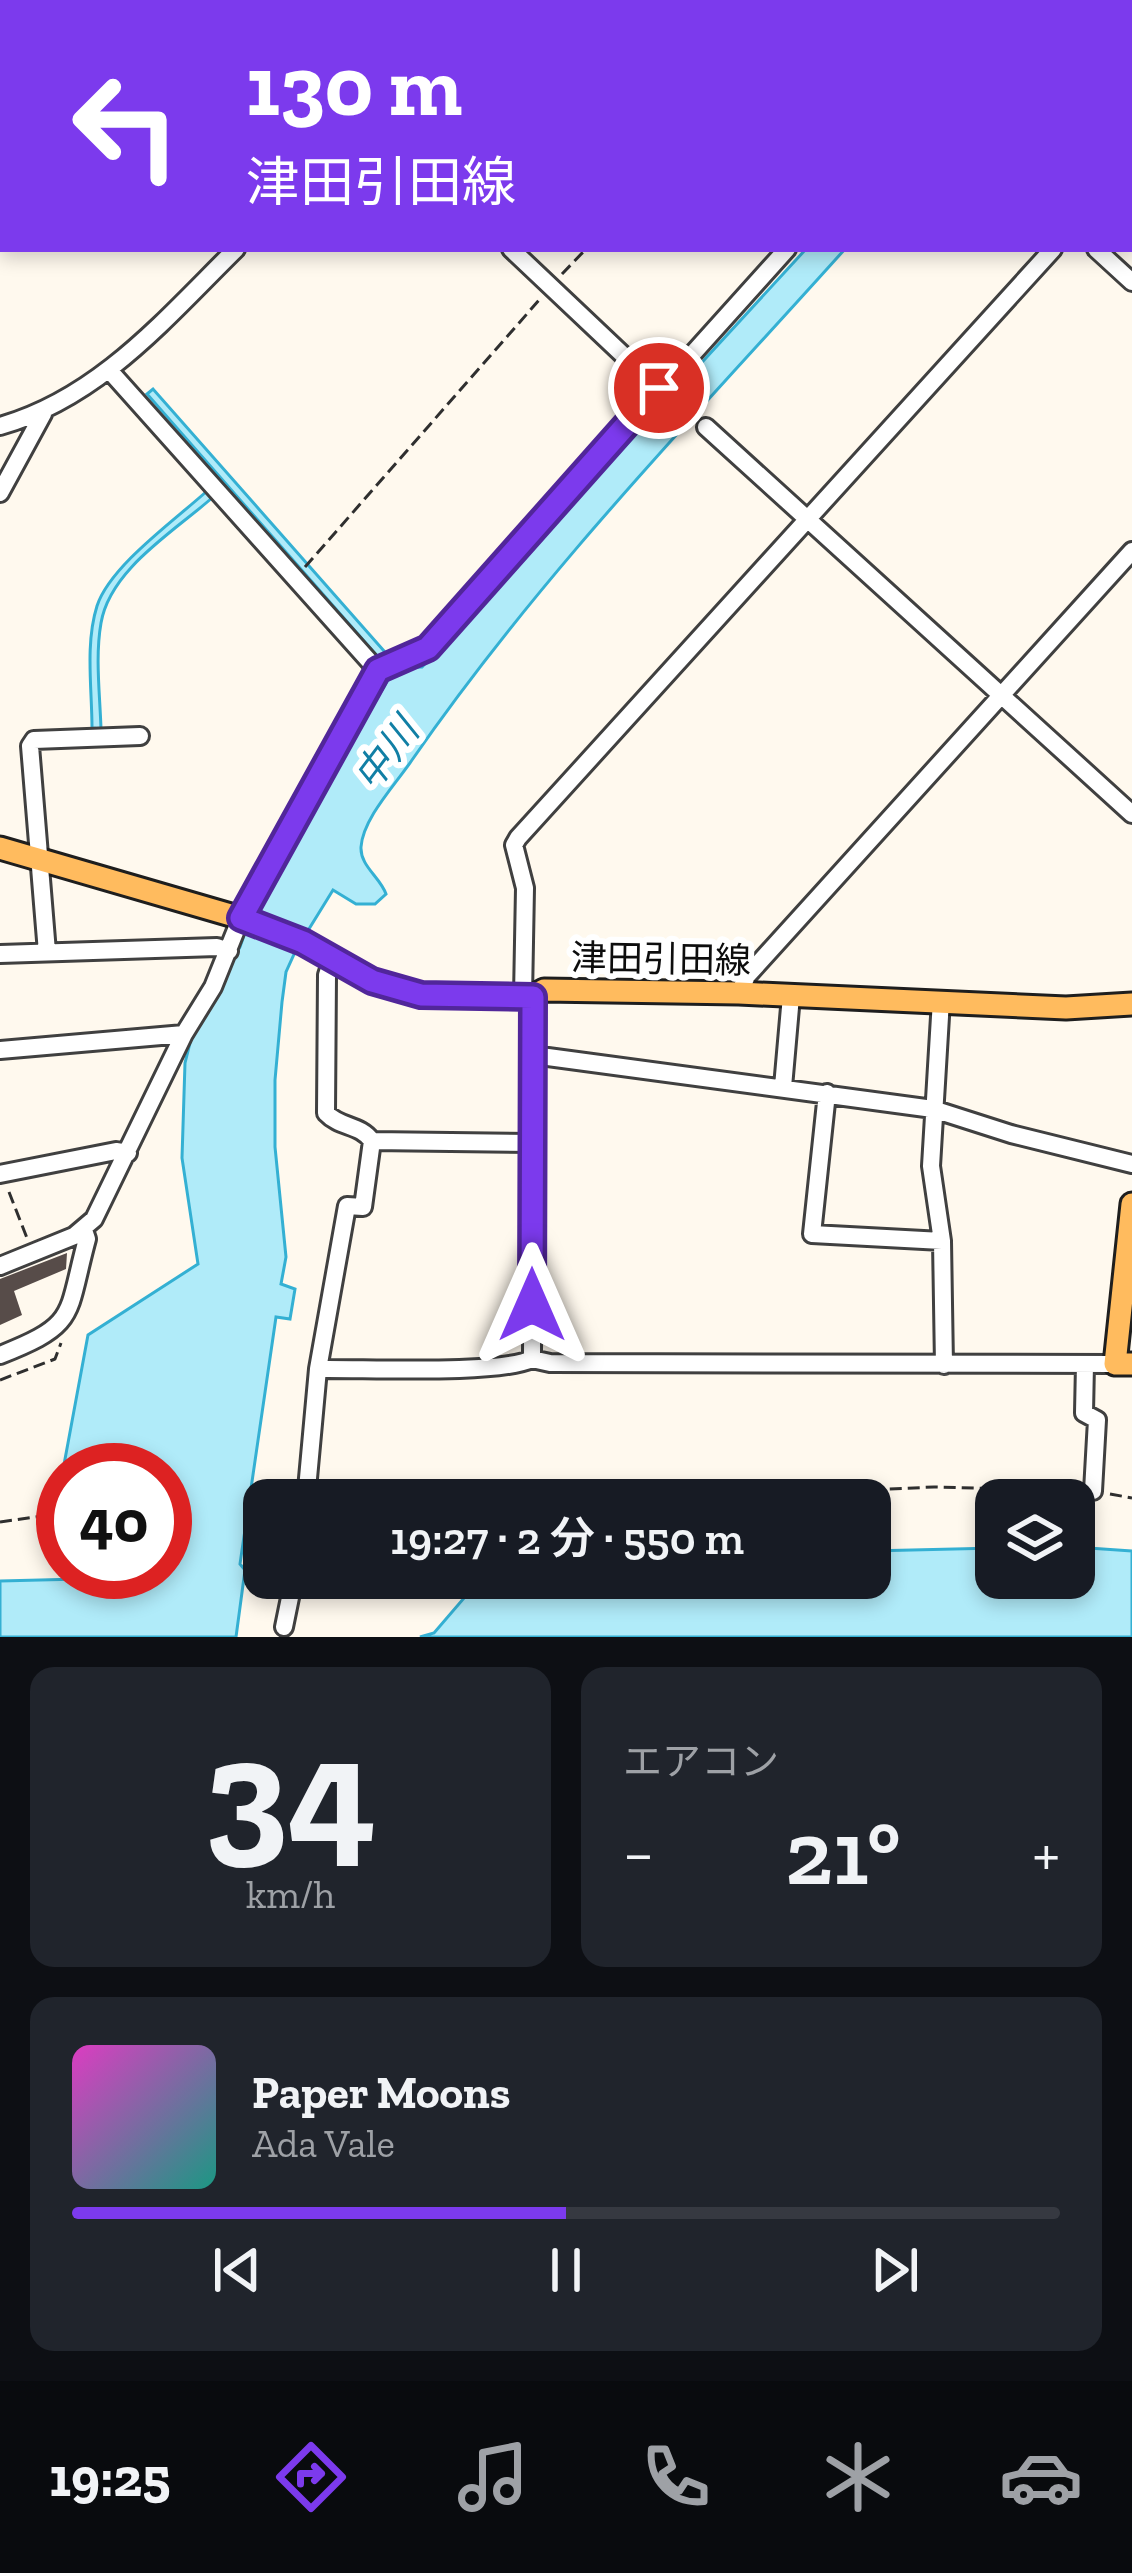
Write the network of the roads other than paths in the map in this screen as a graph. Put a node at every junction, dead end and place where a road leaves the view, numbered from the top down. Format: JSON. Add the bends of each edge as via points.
{"nodes":[{"id":1,"x":233,"y":252,"type":"edge"},
{"id":2,"x":514,"y":252,"type":"edge"},
{"id":3,"x":784,"y":252,"type":"edge"},
{"id":4,"x":1051,"y":252,"type":"edge"},
{"id":5,"x":1099,"y":252,"type":"edge"},
{"id":6,"x":1132,"y":282,"type":"edge"},
{"id":7,"x":110,"y":370,"type":"junction"},
{"id":8,"x":659,"y":388,"type":"junction"},
{"id":9,"x":44,"y":414,"type":"junction"},
{"id":10,"x":0,"y":426,"type":"edge"},
{"id":11,"x":706,"y":427,"type":"dead end"},
{"id":12,"x":0,"y":493,"type":"edge"},
{"id":13,"x":809,"y":519,"type":"junction"},
{"id":14,"x":1132,"y":551,"type":"edge"},
{"id":15,"x":378,"y":670,"type":"junction"},
{"id":16,"x":1003,"y":695,"type":"junction"},
{"id":17,"x":140,"y":736,"type":"dead end"},
{"id":18,"x":1132,"y":814,"type":"edge"},
{"id":19,"x":0,"y":848,"type":"edge"},
{"id":20,"x":39,"y":858,"type":"junction"},
{"id":21,"x":244,"y":920,"type":"junction"},
{"id":22,"x":229,"y":951,"type":"junction"},
{"id":23,"x":47,"y":952,"type":"junction"},
{"id":24,"x":0,"y":954,"type":"edge"},
{"id":25,"x":333,"y":957,"type":"junction"},
{"id":26,"x":740,"y":993,"type":"junction"},
{"id":27,"x":791,"y":995,"type":"junction"},
{"id":28,"x":528,"y":996,"type":"junction"},
{"id":29,"x":941,"y":1000,"type":"junction"},
{"id":30,"x":1132,"y":1004,"type":"edge"},
{"id":31,"x":184,"y":1034,"type":"junction"},
{"id":32,"x":0,"y":1050,"type":"edge"},
{"id":33,"x":533,"y":1055,"type":"junction"},
{"id":34,"x":783,"y":1087,"type":"junction"},
{"id":35,"x":827,"y":1094,"type":"junction"},
{"id":36,"x":933,"y":1108,"type":"junction"},
{"id":37,"x":372,"y":1142,"type":"junction"},
{"id":38,"x":533,"y":1143,"type":"junction"},
{"id":39,"x":128,"y":1153,"type":"junction"},
{"id":40,"x":1132,"y":1164,"type":"edge"},
{"id":41,"x":1,"y":1174,"type":"edge"},
{"id":42,"x":1132,"y":1204,"type":"edge"},
{"id":43,"x":85,"y":1230,"type":"junction"},
{"id":44,"x":942,"y":1241,"type":"junction"},
{"id":45,"x":0,"y":1266,"type":"edge"},
{"id":46,"x":0,"y":1355,"type":"edge"},
{"id":47,"x":532,"y":1359,"type":"junction"},
{"id":48,"x":1085,"y":1364,"type":"junction"},
{"id":49,"x":1124,"y":1364,"type":"edge"},
{"id":50,"x":944,"y":1365,"type":"junction"},
{"id":51,"x":318,"y":1369,"type":"junction"},
{"id":52,"x":308,"y":1479,"type":"edge"},
{"id":53,"x":1094,"y":1479,"type":"edge"},
{"id":54,"x":290,"y":1599,"type":"edge"},
{"id":55,"x":284,"y":1627,"type":"dead end"}],
"edges":[{"from":1,"to":7,"type":"street"},
{"from":2,"to":8,"type":"street"},
{"from":3,"to":8,"type":"street"},
{"from":4,"to":13,"type":"street"},
{"from":5,"to":6,"type":"street"},
{"from":7,"to":9,"type":"street"},
{"from":7,"to":15,"type":"street"},
{"from":8,"to":15,"type":"street","via":[[428,648]]},
{"from":9,"to":10,"type":"street"},
{"from":9,"to":12,"type":"street"},
{"from":11,"to":13,"type":"street"},
{"from":13,"to":16,"type":"street"},
{"from":13,"to":28,"type":"street","via":[[518,838]]},
{"from":14,"to":16,"type":"street"},
{"from":15,"to":21,"type":"street"},
{"from":16,"to":18,"type":"street"},
{"from":16,"to":26,"type":"street","via":[[747,976]]},
{"from":17,"to":20,"type":"street","via":[[34,740]]},
{"from":19,"to":20,"type":"main road","name":"津田引田線"},
{"from":20,"to":21,"type":"main road","name":"津田引田線"},
{"from":20,"to":23,"type":"street"},
{"from":21,"to":22,"type":"street"},
{"from":21,"to":25,"type":"main road","name":"津田引田線"},
{"from":22,"to":23,"type":"street"},
{"from":22,"to":31,"type":"street"},
{"from":23,"to":24,"type":"street"},
{"from":25,"to":28,"type":"main road","name":"津田引田線","via":[[372,981],[421,995]]},
{"from":25,"to":37,"type":"street","via":[[326,1113]]},
{"from":26,"to":27,"type":"main road","name":"津田引田線"},
{"from":26,"to":28,"type":"main road","name":"津田引田線"},
{"from":27,"to":29,"type":"main road","name":"津田引田線"},
{"from":27,"to":34,"type":"street"},
{"from":28,"to":33,"type":"street"},
{"from":29,"to":30,"type":"main road","name":"津田引田線"},
{"from":29,"to":36,"type":"street"},
{"from":31,"to":32,"type":"street"},
{"from":31,"to":39,"type":"street"},
{"from":33,"to":34,"type":"street"},
{"from":33,"to":38,"type":"street"},
{"from":34,"to":35,"type":"street"},
{"from":35,"to":36,"type":"street"},
{"from":35,"to":44,"type":"street","via":[[812,1234]]},
{"from":36,"to":40,"type":"street"},
{"from":36,"to":44,"type":"street"},
{"from":37,"to":38,"type":"street"},
{"from":37,"to":51,"type":"street","via":[[364,1207],[347,1206]]},
{"from":38,"to":47,"type":"street"},
{"from":39,"to":41,"type":"street"},
{"from":39,"to":43,"type":"street"},
{"from":42,"to":49,"type":"main road"},
{"from":43,"to":45,"type":"street"},
{"from":43,"to":46,"type":"street","via":[[64,1321],[51,1335]]},
{"from":44,"to":50,"type":"street"},
{"from":47,"to":50,"type":"street"},
{"from":47,"to":51,"type":"street"},
{"from":48,"to":49,"type":"street"},
{"from":48,"to":50,"type":"street"},
{"from":48,"to":53,"type":"street","via":[[1084,1413],[1097,1420]]},
{"from":51,"to":52,"type":"street"},
{"from":54,"to":55,"type":"street"}]}
